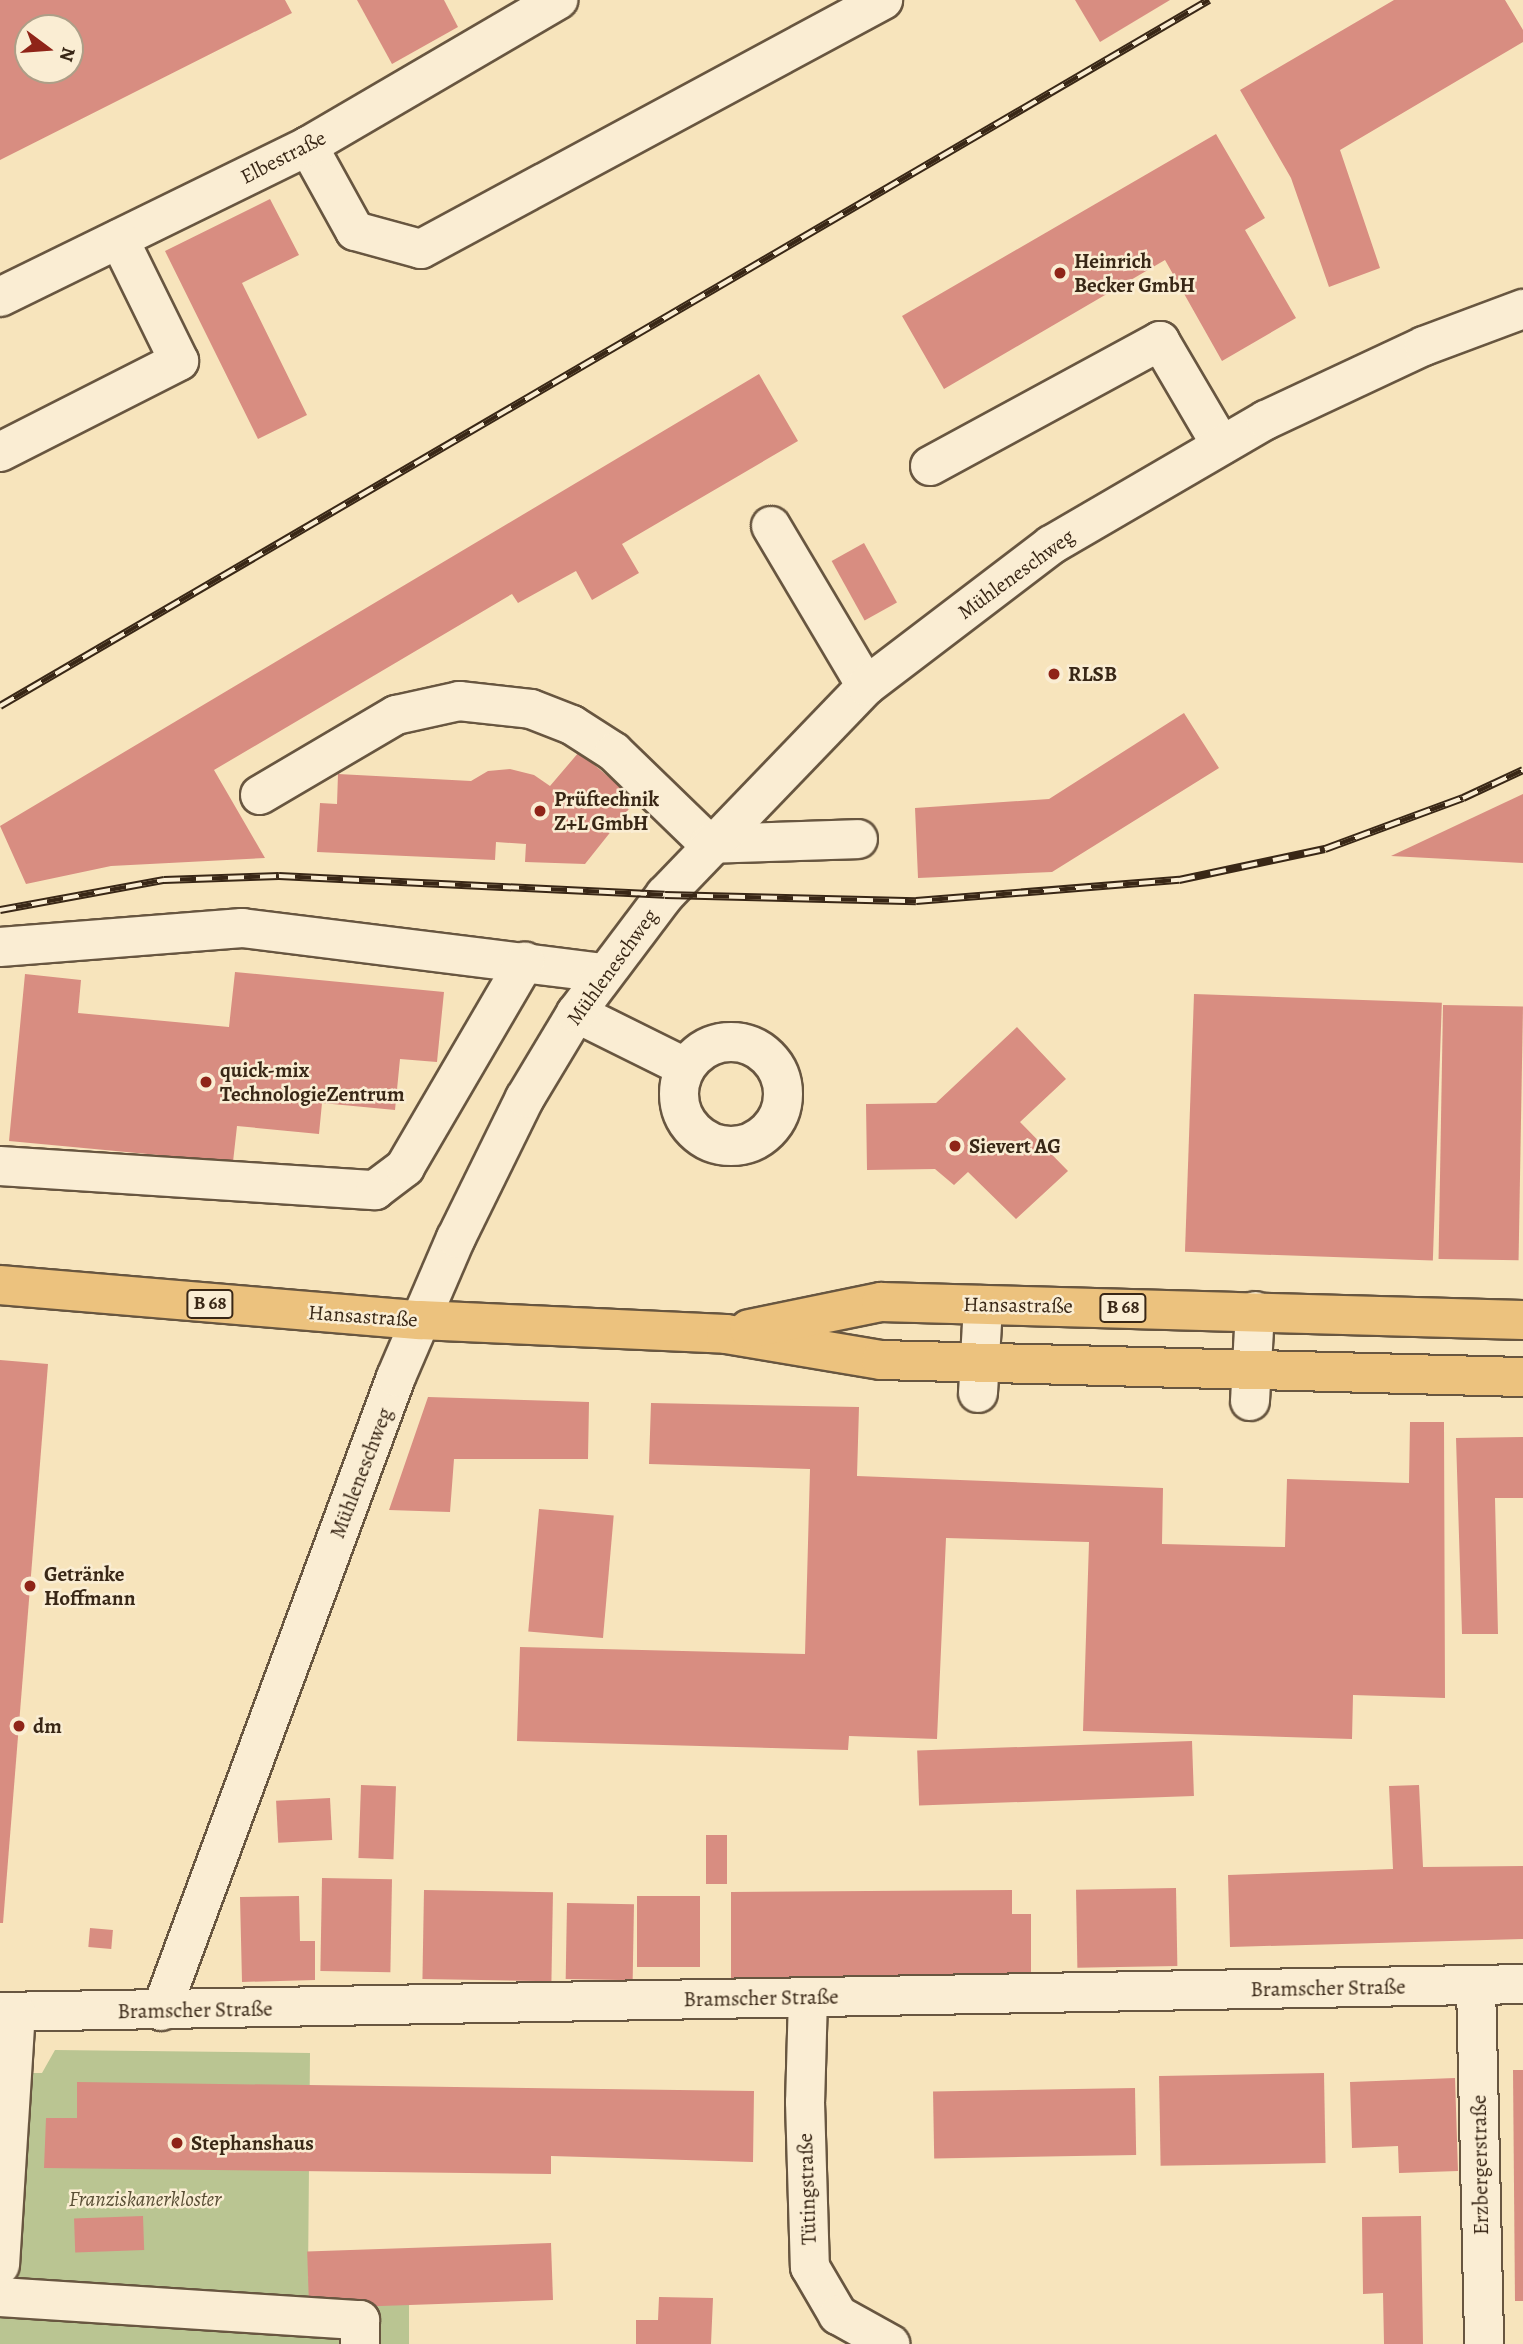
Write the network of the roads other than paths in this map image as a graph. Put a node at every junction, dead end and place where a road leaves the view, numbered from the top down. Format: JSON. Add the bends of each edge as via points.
{"nodes":[{"id":1,"x":558,"y":0,"type":"edge"},
{"id":2,"x":883,"y":0,"type":"edge"},
{"id":3,"x":308,"y":146,"type":"junction"},
{"id":4,"x":119,"y":239,"type":"junction"},
{"id":5,"x":0,"y":297,"type":"edge"},
{"id":6,"x":1523,"y":309,"type":"edge"},
{"id":7,"x":1221,"y":445,"type":"junction"},
{"id":8,"x":0,"y":452,"type":"edge"},
{"id":9,"x":930,"y":466,"type":"dead end"},
{"id":10,"x":771,"y":526,"type":"dead end"},
{"id":11,"x":866,"y":685,"type":"junction"},
{"id":12,"x":260,"y":795,"type":"dead end"},
{"id":13,"x":858,"y":839,"type":"dead end"},
{"id":14,"x":709,"y":844,"type":"junction"},
{"id":15,"x":0,"y":947,"type":"edge"},
{"id":16,"x":526,"y":962,"type":"junction"},
{"id":17,"x":603,"y":973,"type":"junction"},
{"id":18,"x":576,"y":1013,"type":"junction"},
{"id":19,"x":685,"y":1067,"type":"dead end"},
{"id":20,"x":0,"y":1166,"type":"edge"},
{"id":21,"x":0,"y":1285,"type":"edge"},
{"id":22,"x":983,"y":1304,"type":"junction"},
{"id":23,"x":1255,"y":1311,"type":"junction"},
{"id":24,"x":420,"y":1320,"type":"junction"},
{"id":25,"x":1523,"y":1320,"type":"edge"},
{"id":26,"x":726,"y":1334,"type":"junction"},
{"id":27,"x":1523,"y":1377,"type":"edge"},
{"id":28,"x":979,"y":1378,"type":"junction"},
{"id":29,"x":1251,"y":1384,"type":"junction"},
{"id":30,"x":1523,"y":1984,"type":"edge"},
{"id":31,"x":1476,"y":1985,"type":"junction"},
{"id":32,"x":808,"y":1997,"type":"junction"},
{"id":33,"x":161,"y":2011,"type":"junction"},
{"id":34,"x":8,"y":2012,"type":"edge"},
{"id":35,"x":0,"y":2265,"type":"edge"},
{"id":36,"x":0,"y":2297,"type":"edge"},
{"id":37,"x":360,"y":2344,"type":"edge"},
{"id":38,"x":890,"y":2344,"type":"edge"},
{"id":39,"x":1484,"y":2344,"type":"edge"}],
"edges":[{"from":1,"to":3,"type":"street","name":"Elbestraße"},
{"from":2,"to":3,"type":"street","via":[[421,249],[355,231]]},
{"from":3,"to":4,"type":"street","name":"Elbestraße"},
{"from":4,"to":5,"type":"street","name":"Elbestraße"},
{"from":4,"to":8,"type":"street","via":[[179,361]]},
{"from":6,"to":7,"type":"street","name":"Mühleneschweg","via":[[1440,323]]},
{"from":7,"to":9,"type":"street","via":[[1160,341]]},
{"from":7,"to":11,"type":"street","name":"Mühleneschweg","via":[[1051,545]]},
{"from":10,"to":11,"type":"street"},
{"from":11,"to":14,"type":"street","name":"Mühleneschweg"},
{"from":12,"to":14,"type":"street","via":[[396,715],[459,701],[531,709],[572,724],[614,752]]},
{"from":13,"to":14,"type":"street"},
{"from":14,"to":17,"type":"street","name":"Mühleneschweg"},
{"from":15,"to":16,"type":"street","via":[[242,928]]},
{"from":16,"to":17,"type":"street"},
{"from":16,"to":20,"type":"street","via":[[405,1167],[375,1190]]},
{"from":17,"to":18,"type":"street","name":"Mühleneschweg"},
{"from":18,"to":19,"type":"street"},
{"from":18,"to":24,"type":"street","name":"Mühleneschweg","via":[[488,1169]]},
{"from":21,"to":24,"type":"main road","name":"Hansastraße","number":"B 68"},
{"from":22,"to":23,"type":"main road","name":"Hansastraße","number":"B 68"},
{"from":22,"to":26,"type":"main road","name":"Hansastraße","number":"B 68","via":[[881,1302]]},
{"from":22,"to":28,"type":"street"},
{"from":23,"to":25,"type":"main road","name":"Hansastraße","number":"B 68"},
{"from":23,"to":29,"type":"street"},
{"from":24,"to":26,"type":"main road","name":"Hansastraße","number":"B 68"},
{"from":24,"to":33,"type":"street","name":"Mühleneschweg"},
{"from":26,"to":28,"type":"main road","name":"Hansastraße","number":"B 68"},
{"from":27,"to":29,"type":"main road","name":"Hansastraße","number":"B 68"},
{"from":28,"to":29,"type":"main road","name":"Hansastraße","number":"B 68"},
{"from":30,"to":31,"type":"street","name":"Bramscher Straße"},
{"from":31,"to":32,"type":"street","name":"Bramscher Straße"},
{"from":31,"to":39,"type":"street","name":"Erzbergerstraße"},
{"from":32,"to":33,"type":"street","name":"Bramscher Straße"},
{"from":32,"to":38,"type":"street","name":"Tütingstraße","via":[[805,2102],[810,2267],[838,2315]]},
{"from":33,"to":34,"type":"street","name":"Bramscher Straße"},
{"from":34,"to":35,"type":"street"},
{"from":36,"to":37,"type":"street","via":[[360,2320]]}]}
